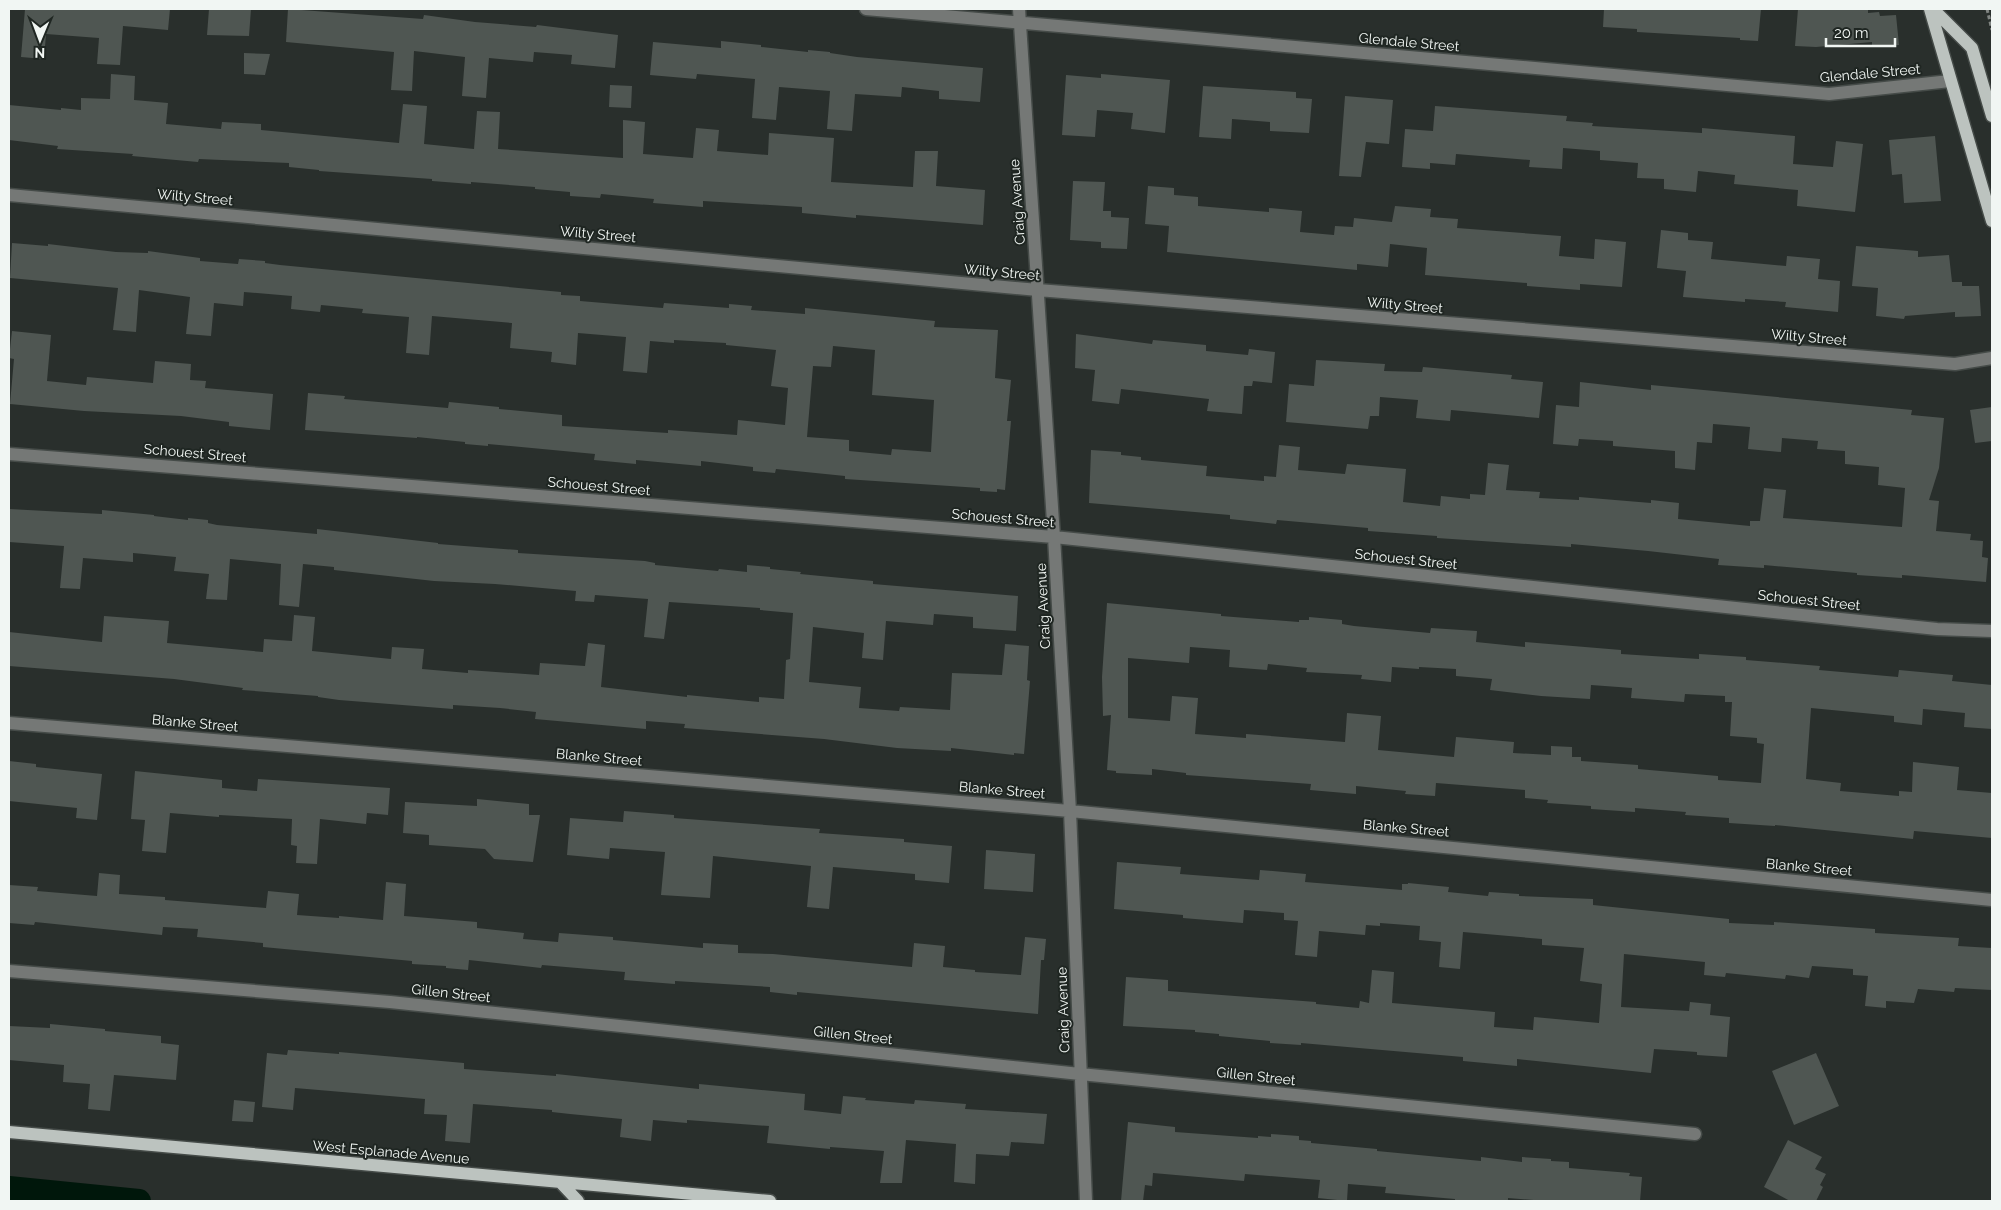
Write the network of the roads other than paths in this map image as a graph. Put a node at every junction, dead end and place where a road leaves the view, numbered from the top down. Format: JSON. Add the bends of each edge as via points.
{"nodes":[{"id":1,"x":866,"y":9,"type":"edge"},
{"id":2,"x":1019,"y":9,"type":"edge"},
{"id":3,"x":1932,"y":9,"type":"edge"},
{"id":4,"x":1020,"y":23,"type":"junction"},
{"id":5,"x":1950,"y":81,"type":"junction"},
{"id":6,"x":1992,"y":116,"type":"edge"},
{"id":7,"x":9,"y":195,"type":"edge"},
{"id":8,"x":1992,"y":221,"type":"edge"},
{"id":9,"x":1038,"y":290,"type":"junction"},
{"id":10,"x":1992,"y":358,"type":"edge"},
{"id":11,"x":9,"y":454,"type":"edge"},
{"id":12,"x":1054,"y":537,"type":"junction"},
{"id":13,"x":1992,"y":631,"type":"edge"},
{"id":14,"x":9,"y":723,"type":"edge"},
{"id":15,"x":1070,"y":811,"type":"junction"},
{"id":16,"x":1992,"y":900,"type":"edge"},
{"id":17,"x":9,"y":971,"type":"edge"},
{"id":18,"x":1080,"y":1074,"type":"junction"},
{"id":19,"x":9,"y":1132,"type":"edge"},
{"id":20,"x":1695,"y":1134,"type":"dead end"},
{"id":21,"x":561,"y":1183,"type":"junction"},
{"id":22,"x":578,"y":1201,"type":"edge"},
{"id":23,"x":761,"y":1201,"type":"edge"},
{"id":24,"x":1086,"y":1201,"type":"edge"}],
"edges":[{"from":1,"to":4,"type":"street","name":"Glendale Street"},
{"from":2,"to":4,"type":"street","name":"Craig Avenue"},
{"from":3,"to":5,"type":"main road"},
{"from":3,"to":6,"type":"main road","via":[[1972,48]]},
{"from":4,"to":5,"type":"street","name":"Glendale Street","via":[[1829,94]]},
{"from":4,"to":9,"type":"street","name":"Craig Avenue"},
{"from":5,"to":8,"type":"main road"},
{"from":7,"to":9,"type":"street","name":"Wilty Street"},
{"from":9,"to":10,"type":"street","name":"Wilty Street","via":[[1956,364]]},
{"from":9,"to":12,"type":"street","name":"Craig Avenue"},
{"from":11,"to":12,"type":"street","name":"Schouest Street"},
{"from":12,"to":13,"type":"street","name":"Schouest Street","via":[[1937,629]]},
{"from":12,"to":15,"type":"street","name":"Craig Avenue"},
{"from":14,"to":15,"type":"street","name":"Blanke Street"},
{"from":15,"to":16,"type":"street","name":"Blanke Street"},
{"from":15,"to":18,"type":"street","name":"Craig Avenue"},
{"from":17,"to":18,"type":"street","name":"Gillen Street","via":[[390,1002]]},
{"from":18,"to":20,"type":"street","name":"Gillen Street"},
{"from":18,"to":24,"type":"street","name":"Craig Avenue"},
{"from":19,"to":21,"type":"main road","name":"West Esplanade Avenue"},
{"from":21,"to":22,"type":"main road"},
{"from":21,"to":23,"type":"main road","name":"West Esplanade Avenue"}]}
